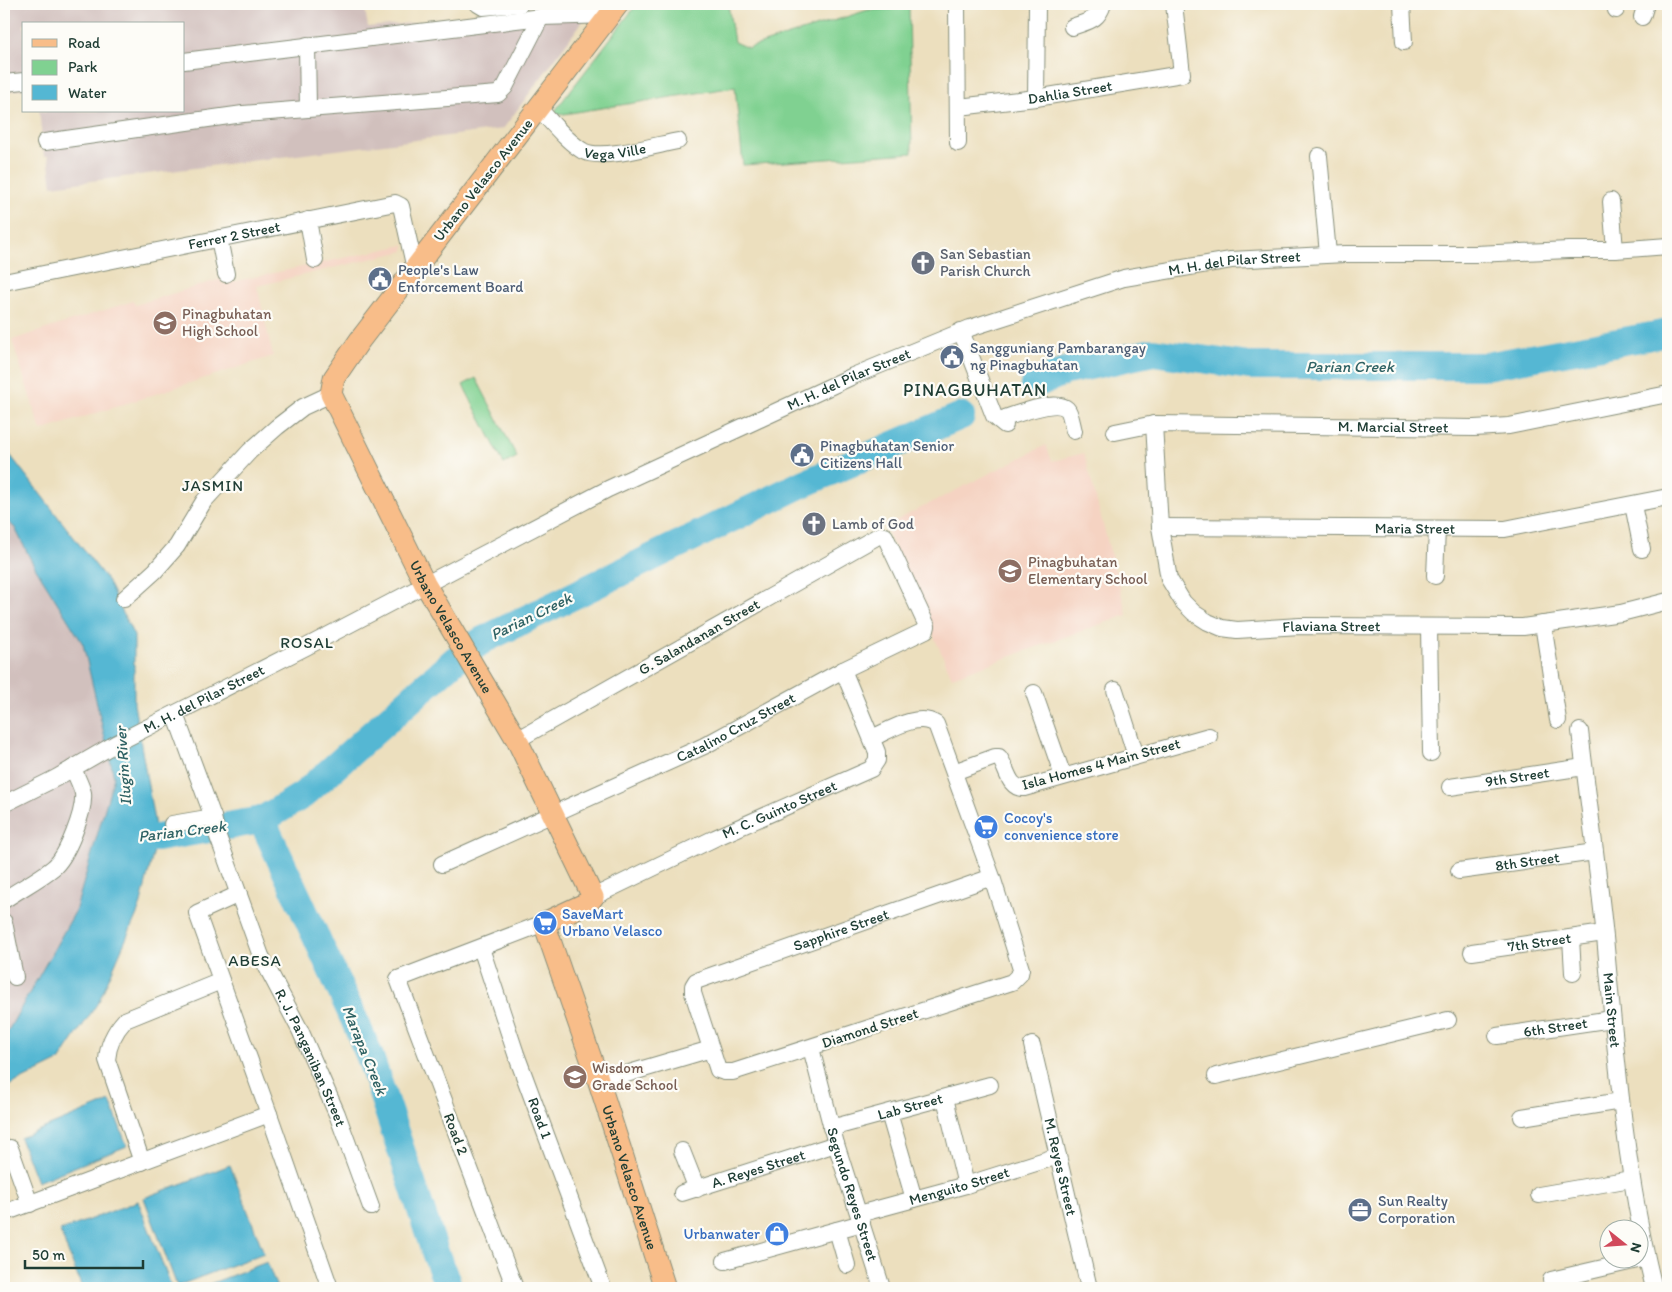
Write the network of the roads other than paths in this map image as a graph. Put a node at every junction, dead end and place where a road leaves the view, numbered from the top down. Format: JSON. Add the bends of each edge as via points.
{"nodes":[{"id":1,"x":478,"y":4,"type":"edge"},
{"id":2,"x":520,"y":4,"type":"edge"},
{"id":3,"x":957,"y":4,"type":"edge"},
{"id":4,"x":1037,"y":4,"type":"edge"},
{"id":5,"x":1103,"y":4,"type":"edge"},
{"id":6,"x":1174,"y":4,"type":"edge"},
{"id":7,"x":1402,"y":4,"type":"edge"},
{"id":8,"x":614,"y":9,"type":"edge"},
{"id":9,"x":541,"y":17,"type":"junction"},
{"id":10,"x":1072,"y":27,"type":"dead end"},
{"id":11,"x":1404,"y":42,"type":"dead end"},
{"id":12,"x":307,"y":45,"type":"junction"},
{"id":13,"x":185,"y":61,"type":"edge"},
{"id":14,"x":22,"y":81,"type":"edge"},
{"id":15,"x":4,"y":84,"type":"edge"},
{"id":16,"x":1036,"y":98,"type":"junction"},
{"id":17,"x":958,"y":107,"type":"junction"},
{"id":18,"x":308,"y":108,"type":"junction"},
{"id":19,"x":538,"y":108,"type":"junction"},
{"id":20,"x":678,"y":141,"type":"dead end"},
{"id":21,"x":45,"y":142,"type":"dead end"},
{"id":22,"x":958,"y":143,"type":"dead end"},
{"id":23,"x":1319,"y":156,"type":"dead end"},
{"id":24,"x":1611,"y":201,"type":"dead end"},
{"id":25,"x":308,"y":220,"type":"junction"},
{"id":26,"x":219,"y":238,"type":"junction"},
{"id":27,"x":1668,"y":246,"type":"edge"},
{"id":28,"x":1615,"y":250,"type":"junction"},
{"id":29,"x":1328,"y":254,"type":"junction"},
{"id":30,"x":315,"y":260,"type":"dead end"},
{"id":31,"x":415,"y":268,"type":"junction"},
{"id":32,"x":226,"y":274,"type":"dead end"},
{"id":33,"x":4,"y":282,"type":"edge"},
{"id":34,"x":960,"y":332,"type":"junction"},
{"id":35,"x":331,"y":394,"type":"junction"},
{"id":36,"x":1668,"y":394,"type":"edge"},
{"id":37,"x":1154,"y":424,"type":"junction"},
{"id":38,"x":1074,"y":431,"type":"dead end"},
{"id":39,"x":1115,"y":432,"type":"dead end"},
{"id":40,"x":1668,"y":498,"type":"edge"},
{"id":41,"x":1632,"y":504,"type":"junction"},
{"id":42,"x":1160,"y":527,"type":"junction"},
{"id":43,"x":1437,"y":529,"type":"junction"},
{"id":44,"x":880,"y":535,"type":"joint"},
{"id":45,"x":1642,"y":549,"type":"dead end"},
{"id":46,"x":1436,"y":576,"type":"dead end"},
{"id":47,"x":425,"y":584,"type":"junction"},
{"id":48,"x":124,"y":599,"type":"dead end"},
{"id":49,"x":1668,"y":602,"type":"edge"},
{"id":50,"x":1543,"y":624,"type":"junction"},
{"id":51,"x":1429,"y":627,"type":"junction"},
{"id":52,"x":843,"y":670,"type":"junction"},
{"id":53,"x":1115,"y":690,"type":"dead end"},
{"id":54,"x":1034,"y":693,"type":"dead end"},
{"id":55,"x":174,"y":714,"type":"junction"},
{"id":56,"x":1558,"y":720,"type":"dead end"},
{"id":57,"x":1580,"y":731,"type":"dead end"},
{"id":58,"x":1209,"y":736,"type":"dead end"},
{"id":59,"x":872,"y":738,"type":"junction"},
{"id":60,"x":518,"y":740,"type":"junction"},
{"id":61,"x":1430,"y":753,"type":"dead end"},
{"id":62,"x":1136,"y":756,"type":"junction"},
{"id":63,"x":1584,"y":767,"type":"junction"},
{"id":64,"x":73,"y":768,"type":"junction"},
{"id":65,"x":954,"y":772,"type":"junction"},
{"id":66,"x":1063,"y":776,"type":"junction"},
{"id":67,"x":1450,"y":787,"type":"dead end"},
{"id":68,"x":5,"y":803,"type":"edge"},
{"id":69,"x":554,"y":814,"type":"junction"},
{"id":70,"x":172,"y":824,"type":"dead end"},
{"id":71,"x":215,"y":824,"type":"junction"},
{"id":72,"x":1595,"y":852,"type":"junction"},
{"id":73,"x":442,"y":864,"type":"dead end"},
{"id":74,"x":1459,"y":871,"type":"dead end"},
{"id":75,"x":992,"y":878,"type":"junction"},
{"id":76,"x":239,"y":894,"type":"junction"},
{"id":77,"x":593,"y":897,"type":"junction"},
{"id":78,"x":4,"y":900,"type":"edge"},
{"id":79,"x":4,"y":922,"type":"edge"},
{"id":80,"x":544,"y":924,"type":"junction"},
{"id":81,"x":1604,"y":933,"type":"junction"},
{"id":82,"x":1571,"y":938,"type":"junction"},
{"id":83,"x":481,"y":948,"type":"junction"},
{"id":84,"x":1472,"y":952,"type":"dead end"},
{"id":85,"x":1573,"y":973,"type":"dead end"},
{"id":86,"x":15,"y":977,"type":"dead end"},
{"id":87,"x":221,"y":981,"type":"junction"},
{"id":88,"x":1612,"y":1019,"type":"junction"},
{"id":89,"x":1448,"y":1020,"type":"dead end"},
{"id":90,"x":1498,"y":1036,"type":"dead end"},
{"id":91,"x":1032,"y":1045,"type":"dead end"},
{"id":92,"x":811,"y":1048,"type":"junction"},
{"id":93,"x":712,"y":1049,"type":"junction"},
{"id":94,"x":1216,"y":1076,"type":"dead end"},
{"id":95,"x":599,"y":1082,"type":"junction"},
{"id":96,"x":990,"y":1086,"type":"dead end"},
{"id":97,"x":945,"y":1098,"type":"junction"},
{"id":98,"x":1620,"y":1102,"type":"junction"},
{"id":99,"x":889,"y":1113,"type":"junction"},
{"id":100,"x":269,"y":1114,"type":"junction"},
{"id":101,"x":1522,"y":1117,"type":"dead end"},
{"id":102,"x":831,"y":1128,"type":"junction"},
{"id":103,"x":836,"y":1144,"type":"junction"},
{"id":104,"x":10,"y":1148,"type":"dead end"},
{"id":105,"x":682,"y":1150,"type":"dead end"},
{"id":106,"x":1058,"y":1156,"type":"junction"},
{"id":107,"x":142,"y":1162,"type":"junction"},
{"id":108,"x":1631,"y":1179,"type":"junction"},
{"id":109,"x":966,"y":1185,"type":"junction"},
{"id":110,"x":1539,"y":1195,"type":"dead end"},
{"id":111,"x":914,"y":1199,"type":"junction"},
{"id":112,"x":30,"y":1204,"type":"junction"},
{"id":113,"x":371,"y":1207,"type":"dead end"},
{"id":114,"x":4,"y":1213,"type":"edge"},
{"id":115,"x":861,"y":1218,"type":"junction"},
{"id":116,"x":1639,"y":1220,"type":"edge"},
{"id":117,"x":837,"y":1230,"type":"junction"},
{"id":118,"x":725,"y":1261,"type":"dead end"},
{"id":119,"x":847,"y":1265,"type":"dead end"},
{"id":120,"x":1600,"y":1269,"type":"edge"},
{"id":121,"x":1649,"y":1270,"type":"edge"},
{"id":122,"x":1551,"y":1280,"type":"dead end"},
{"id":123,"x":330,"y":1288,"type":"edge"},
{"id":124,"x":515,"y":1288,"type":"edge"},
{"id":125,"x":603,"y":1288,"type":"edge"},
{"id":126,"x":665,"y":1288,"type":"edge"},
{"id":127,"x":882,"y":1288,"type":"edge"},
{"id":128,"x":1089,"y":1288,"type":"edge"},
{"id":129,"x":1654,"y":1288,"type":"edge"}],
"edges":[{"from":1,"to":2,"type":"street","via":[[482,7]]},
{"from":3,"to":17,"type":"street"},
{"from":4,"to":16,"type":"street"},
{"from":5,"to":10,"type":"street","via":[[1095,18]]},
{"from":6,"to":16,"type":"street","name":"Dahlia Street","via":[[1182,74]]},
{"from":7,"to":11,"type":"street"},
{"from":8,"to":9,"type":"street"},
{"from":8,"to":19,"type":"main road","name":"Urbano Velasco Avenue"},
{"from":9,"to":12,"type":"street"},
{"from":9,"to":18,"type":"street","via":[[505,87],[498,94]]},
{"from":12,"to":13,"type":"street"},
{"from":12,"to":18,"type":"street"},
{"from":14,"to":15,"type":"street"},
{"from":16,"to":17,"type":"street","name":"Dahlia Street"},
{"from":17,"to":22,"type":"street"},
{"from":18,"to":21,"type":"street"},
{"from":19,"to":20,"type":"street","name":"Vega Ville","via":[[568,139],[592,154],[610,154]]},
{"from":19,"to":31,"type":"main road","name":"Urbano Velasco Avenue"},
{"from":23,"to":29,"type":"street"},
{"from":24,"to":28,"type":"street"},
{"from":25,"to":26,"type":"street","name":"Ferrer 2 Street"},
{"from":25,"to":30,"type":"street"},
{"from":25,"to":31,"type":"street","name":"Ferrer 2 Street","via":[[395,202],[401,206]]},
{"from":26,"to":32,"type":"street"},
{"from":26,"to":33,"type":"street","name":"Ferrer 2 Street"},
{"from":27,"to":28,"type":"street","name":"M. H. del Pilar Street"},
{"from":28,"to":29,"type":"street","name":"M. H. del Pilar Street"},
{"from":29,"to":34,"type":"street","name":"M. H. del Pilar Street","via":[[1231,260],[1124,278]]},
{"from":31,"to":35,"type":"main road","name":"Urbano Velasco Avenue","via":[[341,366],[334,378]]},
{"from":34,"to":38,"type":"street","via":[[994,416],[1002,422],[1039,407],[1065,407]]},
{"from":34,"to":47,"type":"street","name":"M. H. del Pilar Street","via":[[853,376],[635,477]]},
{"from":35,"to":47,"type":"main road","name":"Urbano Velasco Avenue"},
{"from":35,"to":48,"type":"street","via":[[303,407],[250,451],[204,502],[177,546]]},
{"from":36,"to":37,"type":"street","name":"M. Marcial Street","via":[[1509,426]]},
{"from":37,"to":39,"type":"street","name":"M. Marcial Street"},
{"from":37,"to":42,"type":"street","name":"Flaviana Street"},
{"from":40,"to":41,"type":"street","name":"Maria Street"},
{"from":41,"to":43,"type":"street","name":"Maria Street","via":[[1505,529]]},
{"from":41,"to":45,"type":"street"},
{"from":42,"to":43,"type":"street","name":"Maria Street"},
{"from":42,"to":51,"type":"street","name":"Flaviana Street","via":[[1169,579],[1175,591],[1194,613],[1222,628]]},
{"from":43,"to":46,"type":"street"},
{"from":44,"to":52,"type":"street","name":"Catalino Cruz Street","via":[[885,536],[927,627]]},
{"from":44,"to":60,"type":"street","name":"G. Salandanan Street"},
{"from":47,"to":55,"type":"street","name":"M. H. del Pilar Street"},
{"from":47,"to":60,"type":"main road","name":"Urbano Velasco Avenue"},
{"from":49,"to":50,"type":"street","name":"Flaviana Street","via":[[1622,613]]},
{"from":50,"to":51,"type":"street","name":"Flaviana Street"},
{"from":50,"to":56,"type":"street"},
{"from":51,"to":61,"type":"street"},
{"from":52,"to":59,"type":"street","name":"M. C. Guinto Street"},
{"from":52,"to":69,"type":"street","name":"Catalino Cruz Street","via":[[704,746]]},
{"from":53,"to":62,"type":"street"},
{"from":54,"to":66,"type":"street"},
{"from":55,"to":64,"type":"street","name":"M. H. del Pilar Street"},
{"from":55,"to":71,"type":"street","name":"R. J. Panganiban Street"},
{"from":57,"to":63,"type":"street","name":"Main Street"},
{"from":58,"to":62,"type":"street","name":"Isla Homes 4 Main Street"},
{"from":59,"to":65,"type":"street","via":[[910,722],[923,719],[932,722],[938,728]]},
{"from":59,"to":77,"type":"street","name":"M. C. Guinto Street","via":[[877,760],[871,768]]},
{"from":60,"to":69,"type":"main road","name":"Urbano Velasco Avenue"},
{"from":62,"to":66,"type":"street","name":"Isla Homes 4 Main Street"},
{"from":63,"to":67,"type":"street","name":"9th Street"},
{"from":63,"to":72,"type":"street","name":"Main Street"},
{"from":64,"to":68,"type":"street","name":"M. H. del Pilar Street"},
{"from":64,"to":78,"type":"street","via":[[83,801],[68,847],[53,868]]},
{"from":65,"to":66,"type":"street","name":"Isla Homes 4 Main Street","via":[[995,757],[1001,758],[1013,785],[1018,788]]},
{"from":65,"to":75,"type":"street"},
{"from":69,"to":73,"type":"street","name":"Catalino Cruz Street"},
{"from":69,"to":77,"type":"main road","name":"Urbano Velasco Avenue"},
{"from":70,"to":71,"type":"street"},
{"from":71,"to":76,"type":"street","name":"R. J. Panganiban Street"},
{"from":72,"to":74,"type":"street","name":"8th Street"},
{"from":72,"to":81,"type":"street","name":"Main Street"},
{"from":75,"to":92,"type":"street","name":"Diamond Street","via":[[1021,968],[1012,982]]},
{"from":75,"to":93,"type":"street","name":"Sapphire Street","via":[[696,981],[693,993]]},
{"from":76,"to":87,"type":"street","via":[[197,913]]},
{"from":76,"to":113,"type":"street","name":"R. J. Panganiban Street","via":[[260,956],[300,1030],[337,1114]]},
{"from":77,"to":80,"type":"main road"},
{"from":79,"to":86,"type":"street"},
{"from":80,"to":83,"type":"street"},
{"from":80,"to":95,"type":"main road","name":"Urbano Velasco Avenue"},
{"from":81,"to":82,"type":"street","name":"7th Street"},
{"from":81,"to":88,"type":"street","name":"Main Street"},
{"from":82,"to":84,"type":"street","name":"7th Street"},
{"from":82,"to":85,"type":"street"},
{"from":83,"to":124,"type":"street","name":"Road 2","via":[[398,979]]},
{"from":83,"to":125,"type":"street","name":"Road 1","via":[[519,1063]]},
{"from":87,"to":100,"type":"street"},
{"from":87,"to":107,"type":"street","via":[[124,1020],[110,1043],[107,1060]]},
{"from":88,"to":90,"type":"street","name":"6th Street"},
{"from":88,"to":98,"type":"street","name":"Main Street"},
{"from":89,"to":94,"type":"street"},
{"from":91,"to":106,"type":"street","name":"M. Reyes Street"},
{"from":92,"to":93,"type":"street","name":"Diamond Street","via":[[733,1072],[718,1070]]},
{"from":92,"to":102,"type":"street","name":"Segundo Reyes Street"},
{"from":93,"to":95,"type":"street"},
{"from":95,"to":126,"type":"main road","name":"Urbano Velasco Avenue"},
{"from":96,"to":97,"type":"street","name":"Lab Street"},
{"from":97,"to":99,"type":"street","name":"Lab Street"},
{"from":97,"to":109,"type":"street"},
{"from":98,"to":101,"type":"street"},
{"from":98,"to":108,"type":"street","name":"Main Street"},
{"from":99,"to":102,"type":"street","name":"Lab Street"},
{"from":99,"to":111,"type":"street"},
{"from":100,"to":107,"type":"street"},
{"from":100,"to":123,"type":"street"},
{"from":102,"to":103,"type":"street","name":"Segundo Reyes Street"},
{"from":103,"to":105,"type":"street","name":"A. Reyes Street","via":[[689,1191]]},
{"from":103,"to":115,"type":"street","name":"Segundo Reyes Street"},
{"from":104,"to":112,"type":"street"},
{"from":106,"to":109,"type":"street","name":"Menguito Street"},
{"from":106,"to":128,"type":"street","name":"M. Reyes Street"},
{"from":107,"to":112,"type":"street"},
{"from":108,"to":110,"type":"street"},
{"from":108,"to":116,"type":"street","name":"Main Street"},
{"from":109,"to":111,"type":"street","name":"Menguito Street"},
{"from":111,"to":115,"type":"street","name":"Menguito Street"},
{"from":112,"to":114,"type":"street"},
{"from":115,"to":117,"type":"street","name":"Menguito Street"},
{"from":115,"to":127,"type":"street","name":"Segundo Reyes Street"},
{"from":117,"to":118,"type":"street","name":"Menguito Street"},
{"from":117,"to":119,"type":"street"},
{"from":120,"to":122,"type":"street"},
{"from":121,"to":129,"type":"street","name":"Main Street"}]}
